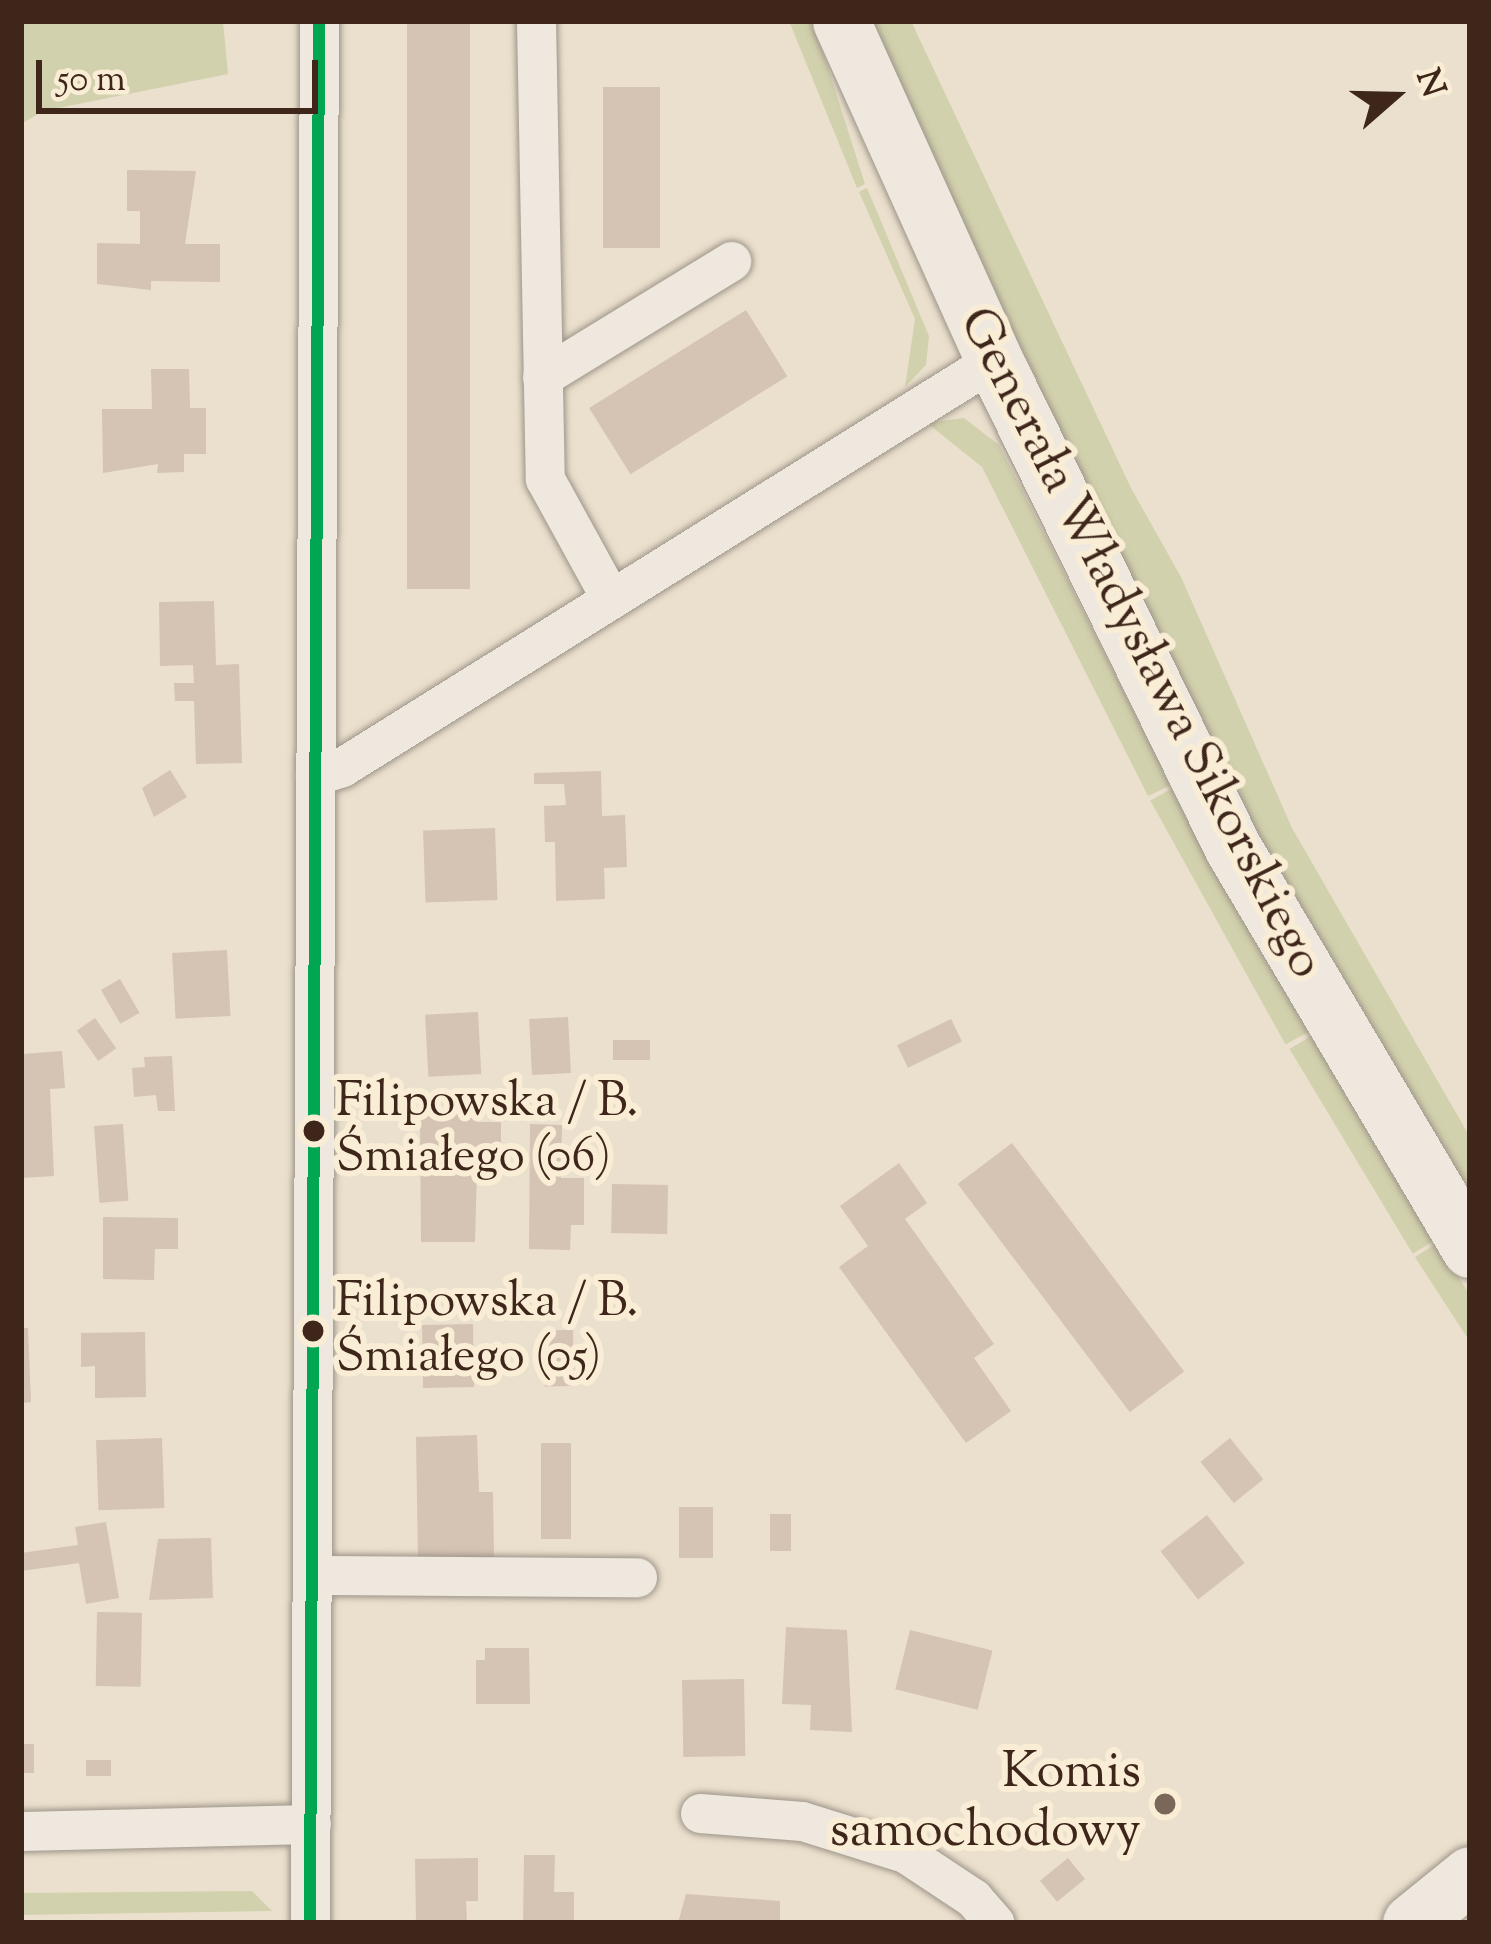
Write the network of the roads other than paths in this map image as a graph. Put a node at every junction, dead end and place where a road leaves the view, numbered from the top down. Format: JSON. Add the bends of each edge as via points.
{"nodes":[{"id":1,"x":319,"y":21,"type":"edge"},
{"id":2,"x":536,"y":21,"type":"edge"},
{"id":3,"x":841,"y":21,"type":"edge"},
{"id":4,"x":731,"y":261,"type":"dead end"},
{"id":5,"x":994,"y":360,"type":"junction"},
{"id":6,"x":542,"y":377,"type":"junction"},
{"id":7,"x":611,"y":599,"type":"junction"},
{"id":8,"x":315,"y":776,"type":"junction"},
{"id":9,"x":1470,"y":1249,"type":"edge"},
{"id":10,"x":314,"y":1575,"type":"junction"},
{"id":11,"x":637,"y":1577,"type":"dead end"},
{"id":12,"x":700,"y":1813,"type":"dead end"},
{"id":13,"x":311,"y":1824,"type":"junction"},
{"id":14,"x":21,"y":1831,"type":"edge"},
{"id":15,"x":1470,"y":1875,"type":"edge"},
{"id":16,"x":310,"y":1923,"type":"edge"},
{"id":17,"x":995,"y":1923,"type":"edge"},
{"id":18,"x":1411,"y":1923,"type":"edge"}],
"edges":[{"from":1,"to":8,"type":"street"},
{"from":2,"to":6,"type":"street"},
{"from":3,"to":5,"type":"main road","name":"Generała Władysława Sikorskiego"},
{"from":4,"to":6,"type":"street"},
{"from":5,"to":7,"type":"street"},
{"from":5,"to":9,"type":"main road","name":"Generała Władysława Sikorskiego","via":[[1233,848]]},
{"from":6,"to":7,"type":"street","via":[[545,479]]},
{"from":7,"to":8,"type":"street","via":[[342,767]]},
{"from":8,"to":10,"type":"street"},
{"from":10,"to":11,"type":"street"},
{"from":10,"to":13,"type":"street"},
{"from":12,"to":17,"type":"street","via":[[802,1821],[905,1853],[973,1898]]},
{"from":13,"to":14,"type":"street"},
{"from":13,"to":16,"type":"street"},
{"from":15,"to":18,"type":"main road"}]}
